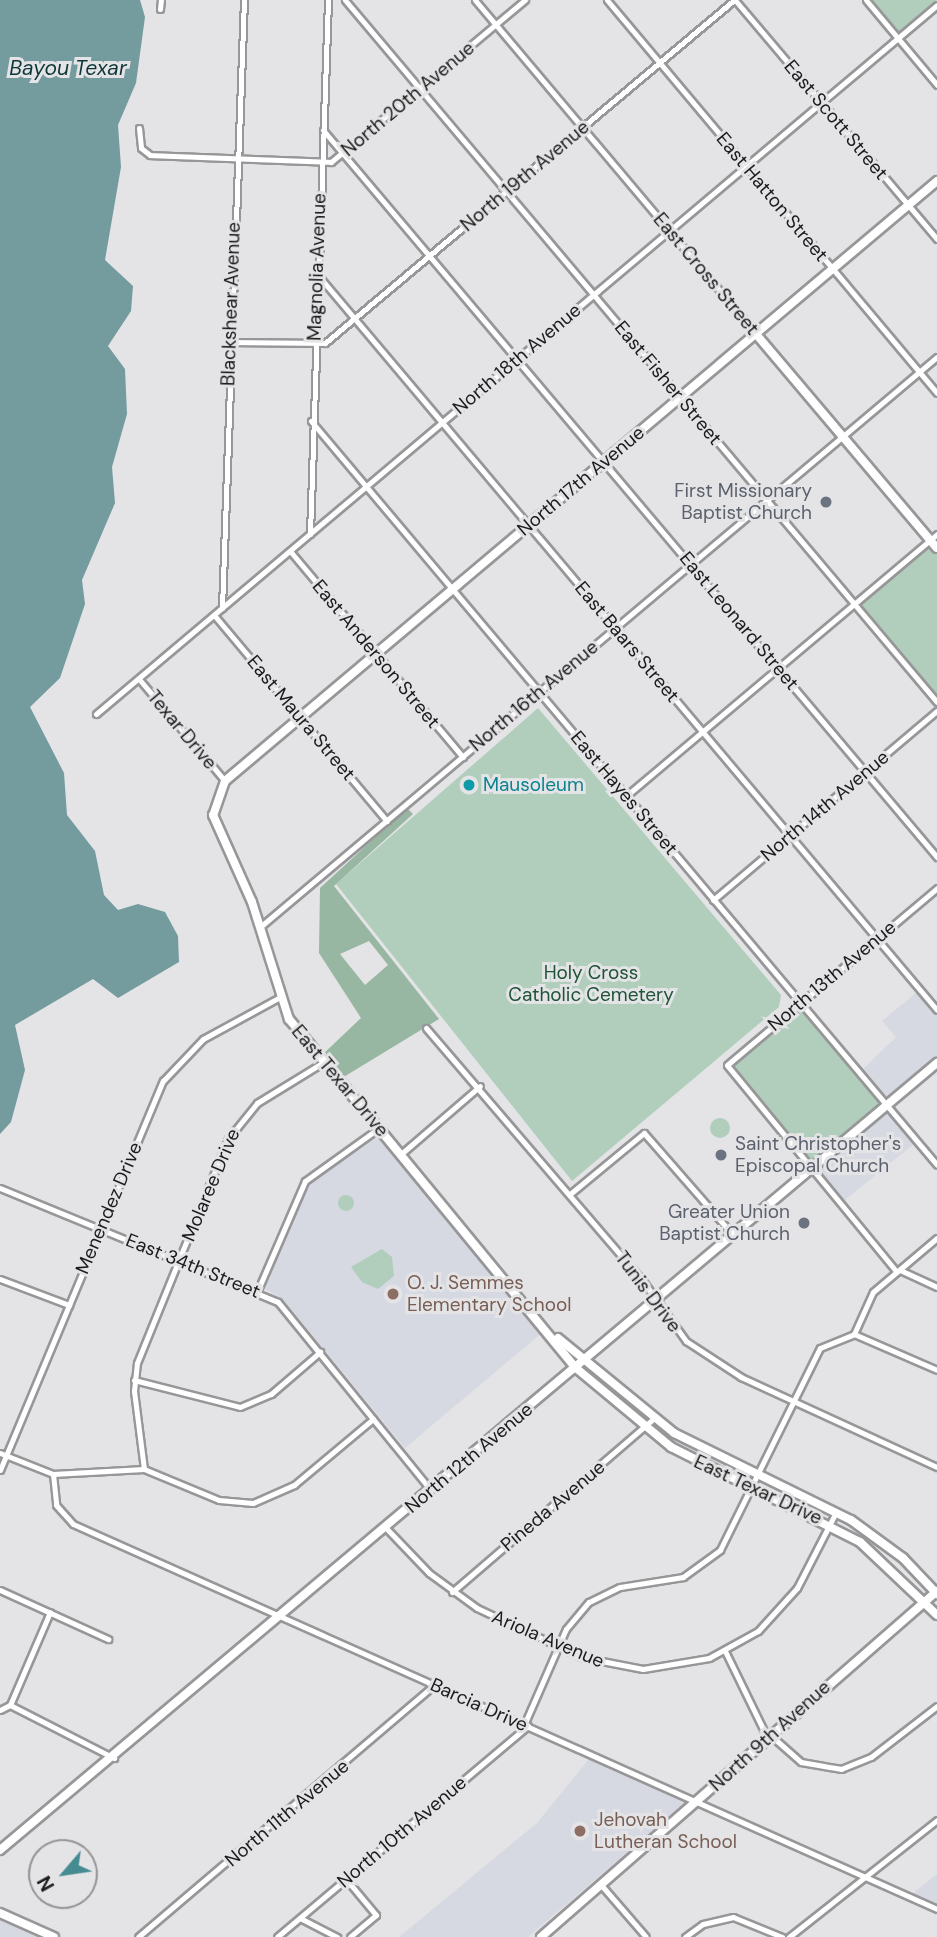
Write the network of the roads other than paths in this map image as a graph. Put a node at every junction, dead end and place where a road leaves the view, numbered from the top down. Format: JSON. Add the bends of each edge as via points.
{"nodes":[{"id":1,"x":161,"y":0,"type":"edge"},
{"id":2,"x":244,"y":0,"type":"edge"},
{"id":3,"x":328,"y":0,"type":"edge"},
{"id":4,"x":345,"y":0,"type":"edge"},
{"id":5,"x":475,"y":0,"type":"edge"},
{"id":6,"x":525,"y":0,"type":"edge"},
{"id":7,"x":607,"y":0,"type":"edge"},
{"id":8,"x":734,"y":0,"type":"edge"},
{"id":9,"x":866,"y":0,"type":"edge"},
{"id":10,"x":937,"y":5,"type":"edge"},
{"id":11,"x":160,"y":9,"type":"dead end"},
{"id":12,"x":496,"y":25,"type":"junction"},
{"id":13,"x":898,"y":38,"type":"junction"},
{"id":14,"x":659,"y":63,"type":"junction"},
{"id":15,"x":937,"y":85,"type":"edge"},
{"id":16,"x":420,"y":89,"type":"junction"},
{"id":17,"x":821,"y":102,"type":"junction"},
{"id":18,"x":583,"y":127,"type":"junction"},
{"id":19,"x":139,"y":128,"type":"dead end"},
{"id":20,"x":323,"y":130,"type":"junction"},
{"id":21,"x":344,"y":153,"type":"junction"},
{"id":22,"x":237,"y":159,"type":"junction"},
{"id":23,"x":321,"y":163,"type":"junction"},
{"id":24,"x":746,"y":166,"type":"junction"},
{"id":25,"x":937,"y":181,"type":"edge"},
{"id":26,"x":506,"y":192,"type":"junction"},
{"id":27,"x":908,"y":205,"type":"junction"},
{"id":28,"x":669,"y":230,"type":"junction"},
{"id":29,"x":937,"y":239,"type":"edge"},
{"id":30,"x":430,"y":256,"type":"junction"},
{"id":31,"x":833,"y":269,"type":"junction"},
{"id":32,"x":317,"y":274,"type":"junction"},
{"id":33,"x":592,"y":295,"type":"junction"},
{"id":34,"x":355,"y":320,"type":"junction"},
{"id":35,"x":756,"y":334,"type":"junction"},
{"id":36,"x":229,"y":342,"type":"junction"},
{"id":37,"x":314,"y":346,"type":"junction"},
{"id":38,"x":937,"y":357,"type":"edge"},
{"id":39,"x":517,"y":359,"type":"junction"},
{"id":40,"x":919,"y":372,"type":"junction"},
{"id":41,"x":937,"y":393,"type":"edge"},
{"id":42,"x":680,"y":398,"type":"junction"},
{"id":43,"x":310,"y":421,"type":"junction"},
{"id":44,"x":442,"y":423,"type":"junction"},
{"id":45,"x":843,"y":436,"type":"junction"},
{"id":46,"x":604,"y":462,"type":"junction"},
{"id":47,"x":365,"y":487,"type":"junction"},
{"id":48,"x":767,"y":501,"type":"junction"},
{"id":49,"x":528,"y":526,"type":"junction"},
{"id":50,"x":310,"y":534,"type":"junction"},
{"id":51,"x":933,"y":537,"type":"edge"},
{"id":52,"x":937,"y":548,"type":"edge"},
{"id":53,"x":290,"y":551,"type":"junction"},
{"id":54,"x":691,"y":565,"type":"junction"},
{"id":55,"x":452,"y":590,"type":"junction"},
{"id":56,"x":854,"y":604,"type":"junction"},
{"id":57,"x":222,"y":608,"type":"junction"},
{"id":58,"x":214,"y":615,"type":"junction"},
{"id":59,"x":615,"y":628,"type":"junction"},
{"id":60,"x":376,"y":654,"type":"junction"},
{"id":61,"x":778,"y":667,"type":"junction"},
{"id":62,"x":139,"y":679,"type":"junction"},
{"id":63,"x":539,"y":693,"type":"junction"},
{"id":64,"x":937,"y":702,"type":"edge"},
{"id":65,"x":937,"y":711,"type":"edge"},
{"id":66,"x":96,"y":714,"type":"dead end"},
{"id":67,"x":301,"y":718,"type":"junction"},
{"id":68,"x":702,"y":732,"type":"junction"},
{"id":69,"x":463,"y":757,"type":"junction"},
{"id":70,"x":866,"y":772,"type":"junction"},
{"id":71,"x":225,"y":781,"type":"junction"},
{"id":72,"x":626,"y":796,"type":"junction"},
{"id":73,"x":387,"y":821,"type":"junction"},
{"id":74,"x":789,"y":836,"type":"junction"},
{"id":75,"x":937,"y":857,"type":"edge"},
{"id":76,"x":937,"y":888,"type":"edge"},
{"id":77,"x":713,"y":900,"type":"junction"},
{"id":78,"x":260,"y":928,"type":"junction"},
{"id":79,"x":876,"y":939,"type":"junction"},
{"id":80,"x":280,"y":997,"type":"junction"},
{"id":81,"x":801,"y":1003,"type":"junction"},
{"id":82,"x":937,"y":1010,"type":"edge"},
{"id":83,"x":426,"y":1028,"type":"dead end"},
{"id":84,"x":324,"y":1062,"type":"junction"},
{"id":85,"x":937,"y":1063,"type":"edge"},
{"id":86,"x":480,"y":1086,"type":"junction"},
{"id":87,"x":887,"y":1105,"type":"junction"},
{"id":88,"x":379,"y":1128,"type":"junction"},
{"id":89,"x":401,"y":1154,"type":"junction"},
{"id":90,"x":937,"y":1165,"type":"edge"},
{"id":91,"x":811,"y":1169,"type":"junction"},
{"id":92,"x":0,"y":1188,"type":"edge"},
{"id":93,"x":570,"y":1194,"type":"junction"},
{"id":94,"x":100,"y":1229,"type":"junction"},
{"id":95,"x":733,"y":1235,"type":"junction"},
{"id":96,"x":937,"y":1238,"type":"edge"},
{"id":97,"x":179,"y":1261,"type":"junction"},
{"id":98,"x":898,"y":1270,"type":"junction"},
{"id":99,"x":0,"y":1279,"type":"edge"},
{"id":100,"x":937,"y":1287,"type":"edge"},
{"id":101,"x":257,"y":1292,"type":"junction"},
{"id":102,"x":654,"y":1301,"type":"junction"},
{"id":103,"x":69,"y":1305,"type":"junction"},
{"id":104,"x":854,"y":1334,"type":"junction"},
{"id":105,"x":558,"y":1338,"type":"junction"},
{"id":106,"x":320,"y":1352,"type":"junction"},
{"id":107,"x":586,"y":1359,"type":"junction"},
{"id":108,"x":576,"y":1368,"type":"junction"},
{"id":109,"x":937,"y":1370,"type":"edge"},
{"id":110,"x":134,"y":1380,"type":"junction"},
{"id":111,"x":791,"y":1399,"type":"junction"},
{"id":112,"x":373,"y":1419,"type":"junction"},
{"id":113,"x":653,"y":1419,"type":"junction"},
{"id":114,"x":645,"y":1429,"type":"junction"},
{"id":115,"x":3,"y":1455,"type":"edge"},
{"id":116,"x":937,"y":1468,"type":"edge"},
{"id":117,"x":145,"y":1469,"type":"junction"},
{"id":118,"x":0,"y":1470,"type":"edge"},
{"id":119,"x":53,"y":1474,"type":"junction"},
{"id":120,"x":757,"y":1476,"type":"junction"},
{"id":121,"x":751,"y":1488,"type":"junction"},
{"id":122,"x":431,"y":1490,"type":"junction"},
{"id":123,"x":836,"y":1512,"type":"junction"},
{"id":124,"x":831,"y":1523,"type":"junction"},
{"id":125,"x":386,"y":1528,"type":"junction"},
{"id":126,"x":0,"y":1590,"type":"edge"},
{"id":127,"x":452,"y":1592,"type":"junction"},
{"id":128,"x":936,"y":1592,"type":"edge"},
{"id":129,"x":926,"y":1600,"type":"junction"},
{"id":130,"x":50,"y":1612,"type":"junction"},
{"id":131,"x":937,"y":1615,"type":"edge"},
{"id":132,"x":281,"y":1617,"type":"junction"},
{"id":133,"x":108,"y":1639,"type":"dead end"},
{"id":134,"x":558,"y":1647,"type":"junction"},
{"id":135,"x":725,"y":1651,"type":"junction"},
{"id":136,"x":434,"y":1685,"type":"junction"},
{"id":137,"x":10,"y":1705,"type":"junction"},
{"id":138,"x":937,"y":1706,"type":"edge"},
{"id":139,"x":0,"y":1710,"type":"edge"},
{"id":140,"x":526,"y":1726,"type":"junction"},
{"id":141,"x":767,"y":1734,"type":"junction"},
{"id":142,"x":114,"y":1758,"type":"junction"},
{"id":143,"x":698,"y":1802,"type":"junction"},
{"id":144,"x":937,"y":1820,"type":"edge"},
{"id":145,"x":0,"y":1850,"type":"edge"},
{"id":146,"x":865,"y":1877,"type":"junction"},
{"id":147,"x":346,"y":1879,"type":"junction"},
{"id":148,"x":602,"y":1886,"type":"junction"},
{"id":149,"x":937,"y":1909,"type":"edge"},
{"id":150,"x":0,"y":1913,"type":"edge"},
{"id":151,"x":300,"y":1918,"type":"junction"},
{"id":152,"x":54,"y":1937,"type":"edge"},
{"id":153,"x":138,"y":1937,"type":"edge"},
{"id":154,"x":277,"y":1937,"type":"edge"},
{"id":155,"x":337,"y":1937,"type":"edge"},
{"id":156,"x":350,"y":1937,"type":"edge"},
{"id":157,"x":541,"y":1937,"type":"edge"},
{"id":158,"x":646,"y":1937,"type":"edge"},
{"id":159,"x":685,"y":1937,"type":"edge"},
{"id":160,"x":782,"y":1937,"type":"edge"},
{"id":161,"x":789,"y":1937,"type":"edge"}],
"edges":[{"from":1,"to":11,"type":"street"},
{"from":2,"to":22,"type":"street","name":"Blackshear Avenue"},
{"from":3,"to":20,"type":"street","name":"Magnolia Avenue"},
{"from":4,"to":16,"type":"street","name":"East Fisher Street"},
{"from":5,"to":12,"type":"street","name":"East Cross Street"},
{"from":6,"to":12,"type":"street","name":"North 20th Avenue"},
{"from":7,"to":14,"type":"street","name":"East Hatton Street"},
{"from":8,"to":14,"type":"street","name":"North 19th Avenue"},
{"from":8,"to":17,"type":"street","name":"East Scott Street"},
{"from":9,"to":13,"type":"street"},
{"from":10,"to":13,"type":"street","name":"North 18th Avenue"},
{"from":12,"to":16,"type":"street","name":"North 20th Avenue"},
{"from":12,"to":18,"type":"street","name":"East Cross Street"},
{"from":13,"to":15,"type":"street"},
{"from":13,"to":17,"type":"street","name":"North 18th Avenue"},
{"from":14,"to":18,"type":"street","name":"North 19th Avenue"},
{"from":14,"to":24,"type":"street","name":"East Hatton Street"},
{"from":16,"to":21,"type":"street","name":"North 20th Avenue"},
{"from":16,"to":26,"type":"street","name":"East Fisher Street"},
{"from":17,"to":24,"type":"street","name":"North 18th Avenue"},
{"from":17,"to":27,"type":"street","name":"East Scott Street"},
{"from":18,"to":26,"type":"street","name":"North 19th Avenue"},
{"from":18,"to":28,"type":"street","name":"East Cross Street"},
{"from":19,"to":22,"type":"street","name":"North 20th Avenue","via":[[141,148],[150,155]]},
{"from":20,"to":21,"type":"street","name":"East Leonard Street"},
{"from":20,"to":23,"type":"street","name":"Magnolia Avenue"},
{"from":21,"to":23,"type":"street","name":"North 20th Avenue"},
{"from":21,"to":30,"type":"street","name":"East Leonard Street"},
{"from":22,"to":23,"type":"street","name":"North 20th Avenue"},
{"from":22,"to":36,"type":"street","name":"Blackshear Avenue"},
{"from":23,"to":32,"type":"street","name":"Magnolia Avenue"},
{"from":24,"to":28,"type":"street","name":"North 18th Avenue"},
{"from":24,"to":31,"type":"street","name":"East Hatton Street"},
{"from":25,"to":27,"type":"street","name":"North 17th Avenue"},
{"from":26,"to":30,"type":"street","name":"North 19th Avenue"},
{"from":26,"to":33,"type":"street","name":"East Fisher Street"},
{"from":27,"to":29,"type":"street","name":"East Scott Street"},
{"from":27,"to":31,"type":"street","name":"North 17th Avenue"},
{"from":28,"to":33,"type":"street","name":"North 18th Avenue"},
{"from":28,"to":35,"type":"street","name":"East Cross Street"},
{"from":30,"to":34,"type":"street","name":"North 19th Avenue"},
{"from":30,"to":39,"type":"street","name":"East Leonard Street"},
{"from":31,"to":35,"type":"street","name":"North 17th Avenue"},
{"from":31,"to":40,"type":"street","name":"East Hatton Street"},
{"from":32,"to":34,"type":"street","name":"East Baars Street"},
{"from":32,"to":37,"type":"street","name":"Magnolia Avenue"},
{"from":33,"to":39,"type":"street","name":"North 18th Avenue"},
{"from":33,"to":42,"type":"street","name":"East Fisher Street"},
{"from":34,"to":37,"type":"street","name":"North 19th Avenue"},
{"from":34,"to":44,"type":"street","name":"East Baars Street"},
{"from":35,"to":42,"type":"street","name":"North 17th Avenue"},
{"from":35,"to":45,"type":"street","name":"East Cross Street"},
{"from":36,"to":37,"type":"street"},
{"from":36,"to":57,"type":"street","name":"Blackshear Avenue"},
{"from":37,"to":43,"type":"street","name":"Magnolia Avenue"},
{"from":38,"to":40,"type":"street","name":"North 16th Avenue"},
{"from":39,"to":44,"type":"street","name":"North 18th Avenue"},
{"from":39,"to":46,"type":"street","name":"East Leonard Street"},
{"from":40,"to":41,"type":"street","name":"East Hatton Street"},
{"from":40,"to":45,"type":"street","name":"North 16th Avenue"},
{"from":42,"to":46,"type":"street","name":"North 17th Avenue"},
{"from":42,"to":48,"type":"street","name":"East Fisher Street"},
{"from":43,"to":47,"type":"street","name":"East Hayes Street"},
{"from":43,"to":50,"type":"street","name":"Magnolia Avenue"},
{"from":44,"to":47,"type":"street","name":"North 18th Avenue"},
{"from":44,"to":49,"type":"street","name":"East Baars Street"},
{"from":45,"to":48,"type":"street","name":"North 16th Avenue"},
{"from":45,"to":51,"type":"street","name":"East Cross Street"},
{"from":46,"to":49,"type":"street","name":"North 17th Avenue"},
{"from":46,"to":54,"type":"street","name":"East Leonard Street"},
{"from":47,"to":50,"type":"street","name":"North 18th Avenue"},
{"from":47,"to":55,"type":"street","name":"East Hayes Street"},
{"from":48,"to":54,"type":"street","name":"North 16th Avenue"},
{"from":48,"to":56,"type":"street","name":"East Fisher Street"},
{"from":49,"to":55,"type":"street","name":"North 17th Avenue"},
{"from":49,"to":59,"type":"street","name":"East Baars Street"},
{"from":50,"to":53,"type":"street","name":"North 18th Avenue"},
{"from":51,"to":52,"type":"street","name":"East Cross Street"},
{"from":51,"to":56,"type":"street"},
{"from":53,"to":57,"type":"street","name":"North 18th Avenue"},
{"from":53,"to":60,"type":"street","name":"East Anderson Street"},
{"from":54,"to":59,"type":"street","name":"North 16th Avenue"},
{"from":54,"to":61,"type":"street","name":"East Leonard Street"},
{"from":55,"to":60,"type":"street","name":"North 17th Avenue"},
{"from":55,"to":63,"type":"street","name":"East Hayes Street"},
{"from":56,"to":61,"type":"street"},
{"from":56,"to":64,"type":"street","name":"East Fisher Street"},
{"from":57,"to":58,"type":"street","name":"North 18th Avenue"},
{"from":58,"to":62,"type":"street","name":"North 18th Avenue"},
{"from":58,"to":67,"type":"street","name":"East Maura Street"},
{"from":59,"to":63,"type":"street","name":"North 16th Avenue"},
{"from":59,"to":68,"type":"street","name":"East Baars Street"},
{"from":60,"to":67,"type":"street","name":"North 17th Avenue"},
{"from":60,"to":69,"type":"street","name":"East Anderson Street"},
{"from":61,"to":68,"type":"street"},
{"from":61,"to":70,"type":"street","name":"East Leonard Street"},
{"from":62,"to":66,"type":"street","name":"North 18th Avenue"},
{"from":62,"to":71,"type":"street","name":"Texar Drive"},
{"from":63,"to":69,"type":"street","name":"North 16th Avenue"},
{"from":63,"to":72,"type":"street","name":"East Hayes Street"},
{"from":65,"to":70,"type":"street","name":"North 14th Avenue"},
{"from":67,"to":71,"type":"street","name":"North 17th Avenue"},
{"from":67,"to":73,"type":"street","name":"East Maura Street"},
{"from":68,"to":72,"type":"street"},
{"from":68,"to":74,"type":"street","name":"East Baars Street"},
{"from":69,"to":73,"type":"street","name":"North 16th Avenue"},
{"from":70,"to":74,"type":"street","name":"North 14th Avenue"},
{"from":70,"to":75,"type":"street","name":"East Leonard Street"},
{"from":71,"to":78,"type":"street","name":"East Texar Drive","via":[[214,824]]},
{"from":72,"to":77,"type":"street","name":"East Hayes Street"},
{"from":73,"to":78,"type":"street","name":"North 16th Avenue"},
{"from":74,"to":77,"type":"street","name":"North 14th Avenue"},
{"from":74,"to":79,"type":"street","name":"East Baars Street"},
{"from":76,"to":79,"type":"street","name":"North 13th Avenue"},
{"from":77,"to":81,"type":"street","name":"East Hayes Street"},
{"from":78,"to":80,"type":"street","name":"East Texar Drive"},
{"from":79,"to":81,"type":"street","name":"North 13th Avenue"},
{"from":79,"to":82,"type":"street","name":"East Baars Street"},
{"from":80,"to":84,"type":"street","name":"East Texar Drive","via":[[289,1019]]},
{"from":80,"to":94,"type":"street","name":"Menendez Drive","via":[[203,1039],[172,1068]]},
{"from":81,"to":87,"type":"street","name":"East Hayes Street"},
{"from":81,"to":91,"type":"street","name":"North 13th Avenue","via":[[727,1065]]},
{"from":83,"to":86,"type":"street","name":"Tunis Drive"},
{"from":84,"to":88,"type":"street","name":"East Texar Drive"},
{"from":84,"to":97,"type":"street","name":"Molaree Drive","via":[[239,1121]]},
{"from":85,"to":87,"type":"street","name":"North 12th Avenue"},
{"from":86,"to":89,"type":"street"},
{"from":86,"to":93,"type":"street","name":"Tunis Drive"},
{"from":87,"to":90,"type":"street","name":"East Hayes Street"},
{"from":87,"to":91,"type":"street","name":"North 12th Avenue"},
{"from":88,"to":89,"type":"street","name":"East Texar Drive"},
{"from":88,"to":101,"type":"street","via":[[305,1181]]},
{"from":89,"to":105,"type":"street","name":"East Texar Drive"},
{"from":91,"to":95,"type":"street","name":"North 12th Avenue"},
{"from":91,"to":98,"type":"street"},
{"from":92,"to":94,"type":"street","name":"East 34th Street"},
{"from":93,"to":95,"type":"street","via":[[644,1133]]},
{"from":93,"to":102,"type":"street","name":"Tunis Drive"},
{"from":94,"to":97,"type":"street","name":"East 34th Street"},
{"from":94,"to":103,"type":"street","name":"Menendez Drive"},
{"from":95,"to":102,"type":"street","name":"North 12th Avenue"},
{"from":96,"to":98,"type":"street"},
{"from":97,"to":101,"type":"street","name":"East 34th Street"},
{"from":97,"to":110,"type":"street","name":"Molaree Drive"},
{"from":98,"to":100,"type":"street"},
{"from":98,"to":104,"type":"street","via":[[869,1298]]},
{"from":99,"to":103,"type":"street"},
{"from":101,"to":106,"type":"street","name":"East 34th Street","via":[[286,1310]]},
{"from":102,"to":107,"type":"street","name":"North 12th Avenue"},
{"from":102,"to":111,"type":"street","name":"Tunis Drive","via":[[675,1332],[703,1354]]},
{"from":103,"to":115,"type":"street","name":"Menendez Drive"},
{"from":104,"to":109,"type":"street"},
{"from":104,"to":111,"type":"street","via":[[816,1351]]},
{"from":105,"to":107,"type":"street"},
{"from":105,"to":108,"type":"street"},
{"from":106,"to":110,"type":"street","via":[[271,1394],[240,1407]]},
{"from":106,"to":112,"type":"street","name":"East 34th Street"},
{"from":107,"to":108,"type":"street","name":"North 12th Avenue"},
{"from":107,"to":113,"type":"street","name":"East Texar Drive"},
{"from":108,"to":114,"type":"street","name":"East Texar Drive"},
{"from":108,"to":122,"type":"street","name":"North 12th Avenue"},
{"from":110,"to":117,"type":"street","name":"Molaree Drive"},
{"from":111,"to":116,"type":"street","name":"Tunis Drive"},
{"from":111,"to":120,"type":"street"},
{"from":112,"to":117,"type":"street","via":[[294,1485],[266,1500],[219,1500]]},
{"from":112,"to":122,"type":"street","name":"East 34th Street"},
{"from":113,"to":114,"type":"street","name":"Pineda Avenue"},
{"from":113,"to":120,"type":"street","name":"East Texar Drive"},
{"from":114,"to":121,"type":"street","name":"East Texar Drive"},
{"from":114,"to":127,"type":"street","name":"Pineda Avenue"},
{"from":115,"to":118,"type":"street","name":"Menendez Drive"},
{"from":115,"to":119,"type":"street"},
{"from":117,"to":119,"type":"street"},
{"from":119,"to":132,"type":"street","name":"Barcia Drive","via":[[56,1505],[73,1524]]},
{"from":120,"to":121,"type":"street"},
{"from":120,"to":123,"type":"street","name":"East Texar Drive"},
{"from":121,"to":124,"type":"street","name":"East Texar Drive"},
{"from":121,"to":134,"type":"street","via":[[728,1538],[705,1564],[671,1581],[598,1596],[572,1619]]},
{"from":122,"to":125,"type":"street","name":"North 12th Avenue"},
{"from":123,"to":124,"type":"street","name":"Ariola Avenue"},
{"from":123,"to":128,"type":"street","name":"East Texar Drive","via":[[891,1547]]},
{"from":124,"to":129,"type":"street","name":"East Texar Drive","via":[[875,1552]]},
{"from":124,"to":135,"type":"street","name":"Ariola Avenue","via":[[786,1604]]},
{"from":125,"to":127,"type":"street","name":"Ariola Avenue"},
{"from":125,"to":132,"type":"street","name":"North 12th Avenue"},
{"from":126,"to":130,"type":"street"},
{"from":127,"to":134,"type":"street","name":"Ariola Avenue"},
{"from":128,"to":129,"type":"street","name":"North 9th Avenue"},
{"from":129,"to":131,"type":"street","name":"East Texar Drive"},
{"from":129,"to":141,"type":"street","name":"North 9th Avenue"},
{"from":130,"to":133,"type":"street"},
{"from":130,"to":137,"type":"street"},
{"from":132,"to":136,"type":"street","name":"Barcia Drive"},
{"from":132,"to":142,"type":"street","name":"North 12th Avenue"},
{"from":134,"to":135,"type":"street","name":"Ariola Avenue","via":[[643,1669]]},
{"from":134,"to":140,"type":"street"},
{"from":135,"to":141,"type":"street"},
{"from":136,"to":140,"type":"street","name":"Barcia Drive"},
{"from":136,"to":153,"type":"street","name":"North 11th Avenue"},
{"from":137,"to":139,"type":"street"},
{"from":137,"to":142,"type":"street"},
{"from":138,"to":141,"type":"street","via":[[871,1757],[841,1769],[801,1762]]},
{"from":140,"to":143,"type":"street","name":"Barcia Drive"},
{"from":140,"to":147,"type":"street","name":"North 10th Avenue"},
{"from":141,"to":143,"type":"street","name":"North 9th Avenue"},
{"from":142,"to":145,"type":"street","name":"North 12th Avenue"},
{"from":143,"to":146,"type":"street","name":"Barcia Drive"},
{"from":143,"to":148,"type":"street","name":"North 9th Avenue"},
{"from":144,"to":146,"type":"street"},
{"from":146,"to":149,"type":"street","name":"Barcia Drive"},
{"from":146,"to":161,"type":"street"},
{"from":147,"to":151,"type":"street","name":"North 10th Avenue"},
{"from":147,"to":156,"type":"street","via":[[376,1915]]},
{"from":148,"to":157,"type":"street","name":"North 9th Avenue"},
{"from":148,"to":158,"type":"street"},
{"from":150,"to":152,"type":"street"},
{"from":151,"to":154,"type":"street","name":"North 10th Avenue"},
{"from":151,"to":155,"type":"street"},
{"from":159,"to":160,"type":"street","via":[[712,1920],[733,1917]]}]}
